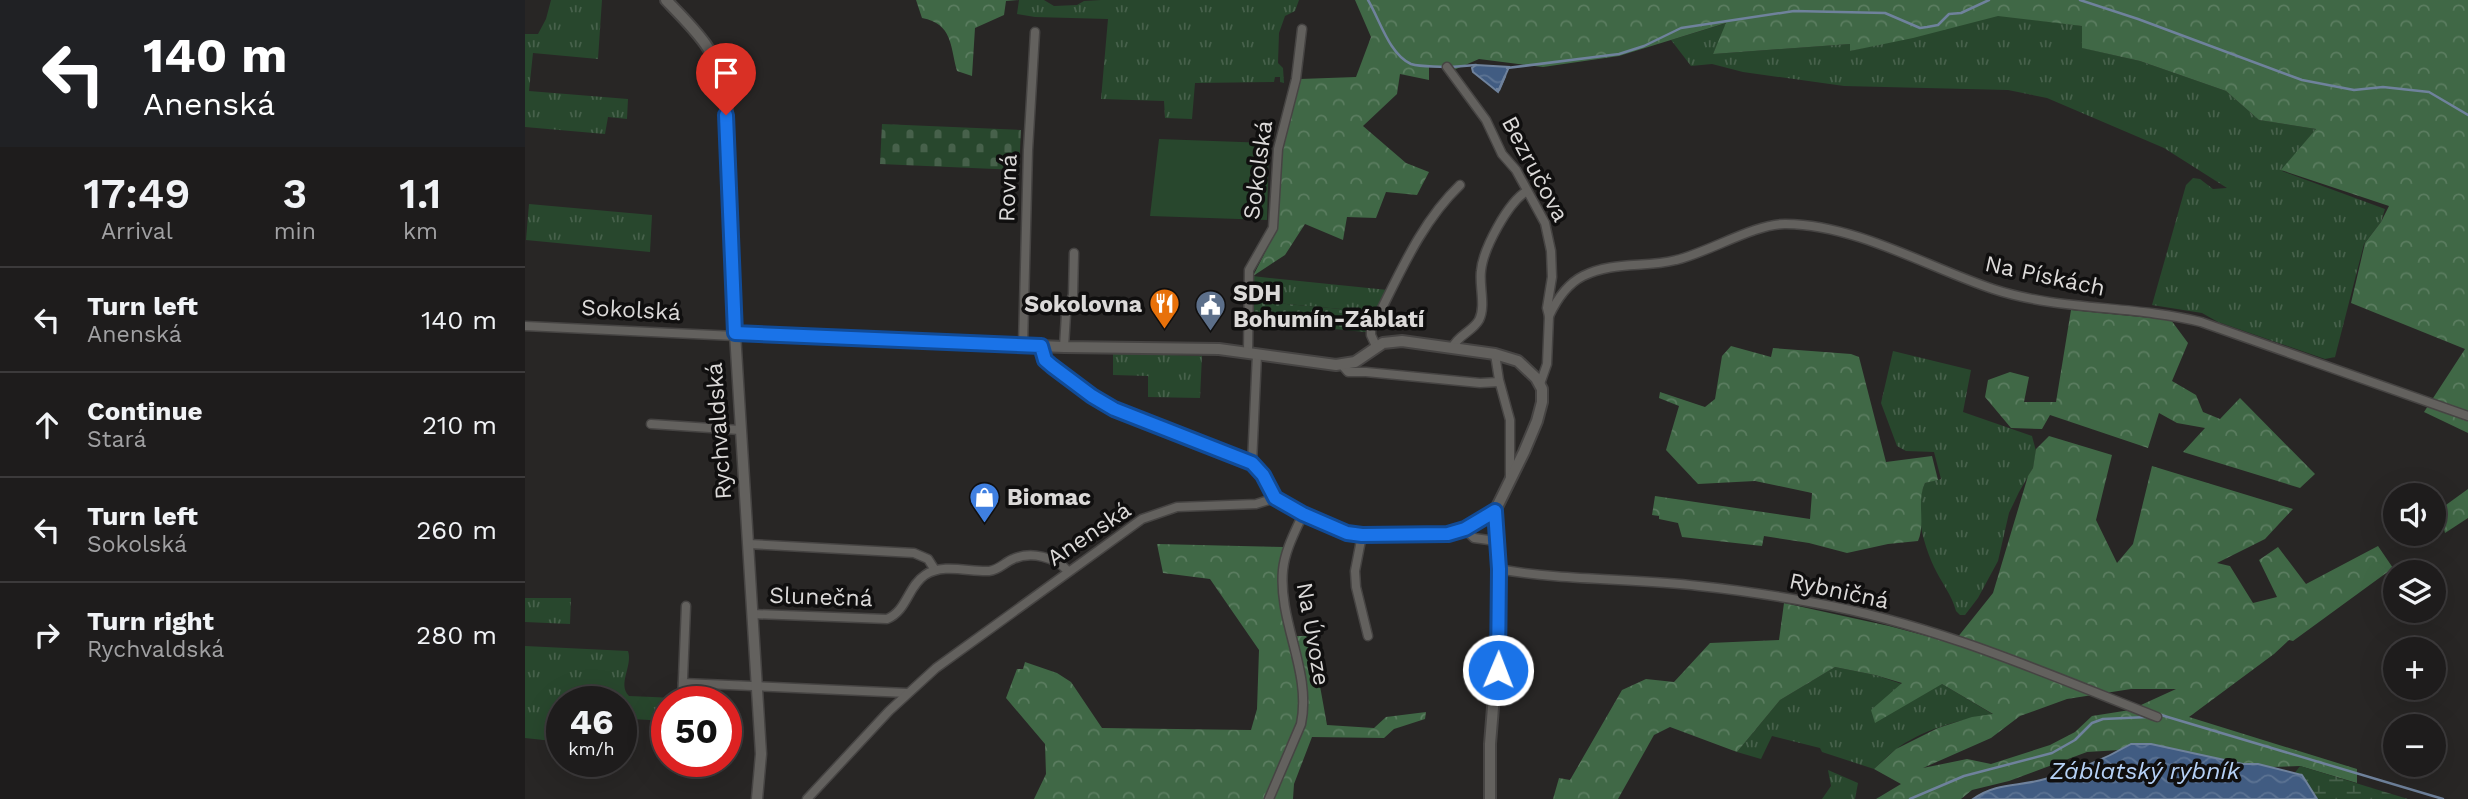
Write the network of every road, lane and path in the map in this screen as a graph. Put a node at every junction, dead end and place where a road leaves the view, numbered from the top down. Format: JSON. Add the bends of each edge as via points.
{"nodes":[{"id":1,"x":666,"y":0,"type":"edge"},
{"id":2,"x":1302,"y":29,"type":"dead end"},
{"id":3,"x":1035,"y":32,"type":"dead end"},
{"id":4,"x":1447,"y":67,"type":"dead end"},
{"id":5,"x":1460,"y":185,"type":"dead end"},
{"id":6,"x":1527,"y":191,"type":"junction"},
{"id":7,"x":1074,"y":253,"type":"dead end"},
{"id":8,"x":1549,"y":316,"type":"junction"},
{"id":9,"x":525,"y":326,"type":"edge"},
{"id":10,"x":735,"y":335,"type":"junction"},
{"id":11,"x":1023,"y":345,"type":"junction"},
{"id":12,"x":1041,"y":346,"type":"junction"},
{"id":13,"x":1377,"y":346,"type":"junction"},
{"id":14,"x":1064,"y":347,"type":"junction"},
{"id":15,"x":1453,"y":348,"type":"junction"},
{"id":16,"x":1253,"y":354,"type":"junction"},
{"id":17,"x":1495,"y":354,"type":"junction"},
{"id":18,"x":1342,"y":365,"type":"junction"},
{"id":19,"x":1499,"y":382,"type":"junction"},
{"id":20,"x":1540,"y":384,"type":"junction"},
{"id":21,"x":2468,"y":416,"type":"edge"},
{"id":22,"x":651,"y":424,"type":"dead end"},
{"id":23,"x":740,"y":429,"type":"junction"},
{"id":24,"x":1252,"y":463,"type":"junction"},
{"id":25,"x":1510,"y":481,"type":"junction"},
{"id":26,"x":1275,"y":498,"type":"junction"},
{"id":27,"x":1495,"y":511,"type":"junction"},
{"id":28,"x":1303,"y":514,"type":"junction"},
{"id":29,"x":1465,"y":529,"type":"junction"},
{"id":30,"x":1362,"y":535,"type":"junction"},
{"id":31,"x":1496,"y":541,"type":"junction"},
{"id":32,"x":748,"y":544,"type":"junction"},
{"id":33,"x":1499,"y":569,"type":"junction"},
{"id":34,"x":935,"y":570,"type":"junction"},
{"id":35,"x":1068,"y":571,"type":"junction"},
{"id":36,"x":686,"y":607,"type":"dead end"},
{"id":37,"x":752,"y":614,"type":"junction"},
{"id":38,"x":1368,"y":636,"type":"dead end"},
{"id":39,"x":683,"y":682,"type":"junction"},
{"id":40,"x":683,"y":686,"type":"edge"},
{"id":41,"x":756,"y":687,"type":"junction"},
{"id":42,"x":907,"y":693,"type":"junction"},
{"id":43,"x":2157,"y":717,"type":"dead end"},
{"id":44,"x":757,"y":799,"type":"edge"},
{"id":45,"x":807,"y":799,"type":"edge"},
{"id":46,"x":1269,"y":799,"type":"edge"},
{"id":47,"x":1490,"y":799,"type":"edge"}],
"edges":[{"from":1,"to":10,"type":"main road","name":"Rychvaldská","via":[[714,55],[722,71]]},
{"from":2,"to":16,"type":"street","name":"Sokolská","via":[[1296,79],[1278,149],[1273,228],[1249,270]]},
{"from":3,"to":11,"type":"street","name":"Rovná"},
{"from":4,"to":6,"type":"street","name":"Bezručova","via":[[1486,120]]},
{"from":5,"to":13,"type":"street","via":[[1423,230],[1388,297],[1371,330]]},
{"from":6,"to":8,"type":"street","name":"Bezručova","via":[[1545,223],[1551,251]]},
{"from":6,"to":15,"type":"street","via":[[1511,204],[1485,253],[1479,320]]},
{"from":7,"to":14,"type":"street"},
{"from":8,"to":20,"type":"street","name":"Bezručova"},
{"from":8,"to":21,"type":"street","name":"Na Pískách","via":[[1557,300],[1581,277],[1607,267],[1676,261],[1772,225],[1794,224],[1857,238],[1994,289],[2082,307],[2168,313],[2201,321]]},
{"from":9,"to":10,"type":"street","name":"Sokolská"},
{"from":10,"to":11,"type":"main road","name":"Sokolská"},
{"from":10,"to":23,"type":"street","name":"Rychvaldská"},
{"from":11,"to":12,"type":"main road","name":"Sokolská"},
{"from":12,"to":14,"type":"main road","name":"Sokolská"},
{"from":12,"to":24,"type":"street","via":[[1045,360],[1114,409]]},
{"from":13,"to":15,"type":"main road","via":[[1402,341]]},
{"from":13,"to":18,"type":"main road","via":[[1355,362]]},
{"from":14,"to":16,"type":"main road","name":"Sokolská","via":[[1219,349]]},
{"from":15,"to":17,"type":"main road"},
{"from":16,"to":18,"type":"main road","name":"Sokolská"},
{"from":16,"to":24,"type":"street"},
{"from":17,"to":19,"type":"street"},
{"from":17,"to":20,"type":"main road","via":[[1524,365]]},
{"from":18,"to":19,"type":"street","via":[[1358,374]]},
{"from":19,"to":25,"type":"street","via":[[1510,420]]},
{"from":20,"to":25,"type":"main road","via":[[1537,421]]},
{"from":22,"to":23,"type":"street"},
{"from":23,"to":32,"type":"street","name":"Rychvaldská"},
{"from":24,"to":26,"type":"street"},
{"from":25,"to":27,"type":"main road"},
{"from":26,"to":28,"type":"street"},
{"from":26,"to":35,"type":"street","name":"Anenská","via":[[1256,504],[1177,507],[1156,513]]},
{"from":27,"to":29,"type":"street"},
{"from":27,"to":31,"type":"main road"},
{"from":28,"to":30,"type":"street"},
{"from":28,"to":46,"type":"street","name":"Na Úvoze","via":[[1285,559],[1283,583],[1304,714]]},
{"from":29,"to":30,"type":"street","via":[[1437,535]]},
{"from":29,"to":31,"type":"street","via":[[1474,538]]},
{"from":30,"to":38,"type":"street","via":[[1355,571]]},
{"from":31,"to":33,"type":"main road"},
{"from":32,"to":34,"type":"street","via":[[914,553],[928,559]]},
{"from":32,"to":37,"type":"street","name":"Rychvaldská"},
{"from":33,"to":43,"type":"street","name":"Rybničná","via":[[1566,579],[1699,586],[1830,606],[1980,647]]},
{"from":33,"to":47,"type":"main road"},
{"from":34,"to":35,"type":"street","via":[[993,570],[1019,557],[1042,557],[1057,561]]},
{"from":34,"to":37,"type":"street","name":"Slunečná","via":[[921,578],[895,616],[887,619]]},
{"from":35,"to":42,"type":"street","name":"Anenská"},
{"from":36,"to":39,"type":"street"},
{"from":37,"to":41,"type":"street","name":"Rychvaldská"},
{"from":39,"to":40,"type":"street"},
{"from":39,"to":41,"type":"street"},
{"from":41,"to":42,"type":"street"},
{"from":41,"to":44,"type":"street","name":"Rychvaldská","via":[[761,754]]},
{"from":42,"to":45,"type":"street","name":"Anenská"}]}
